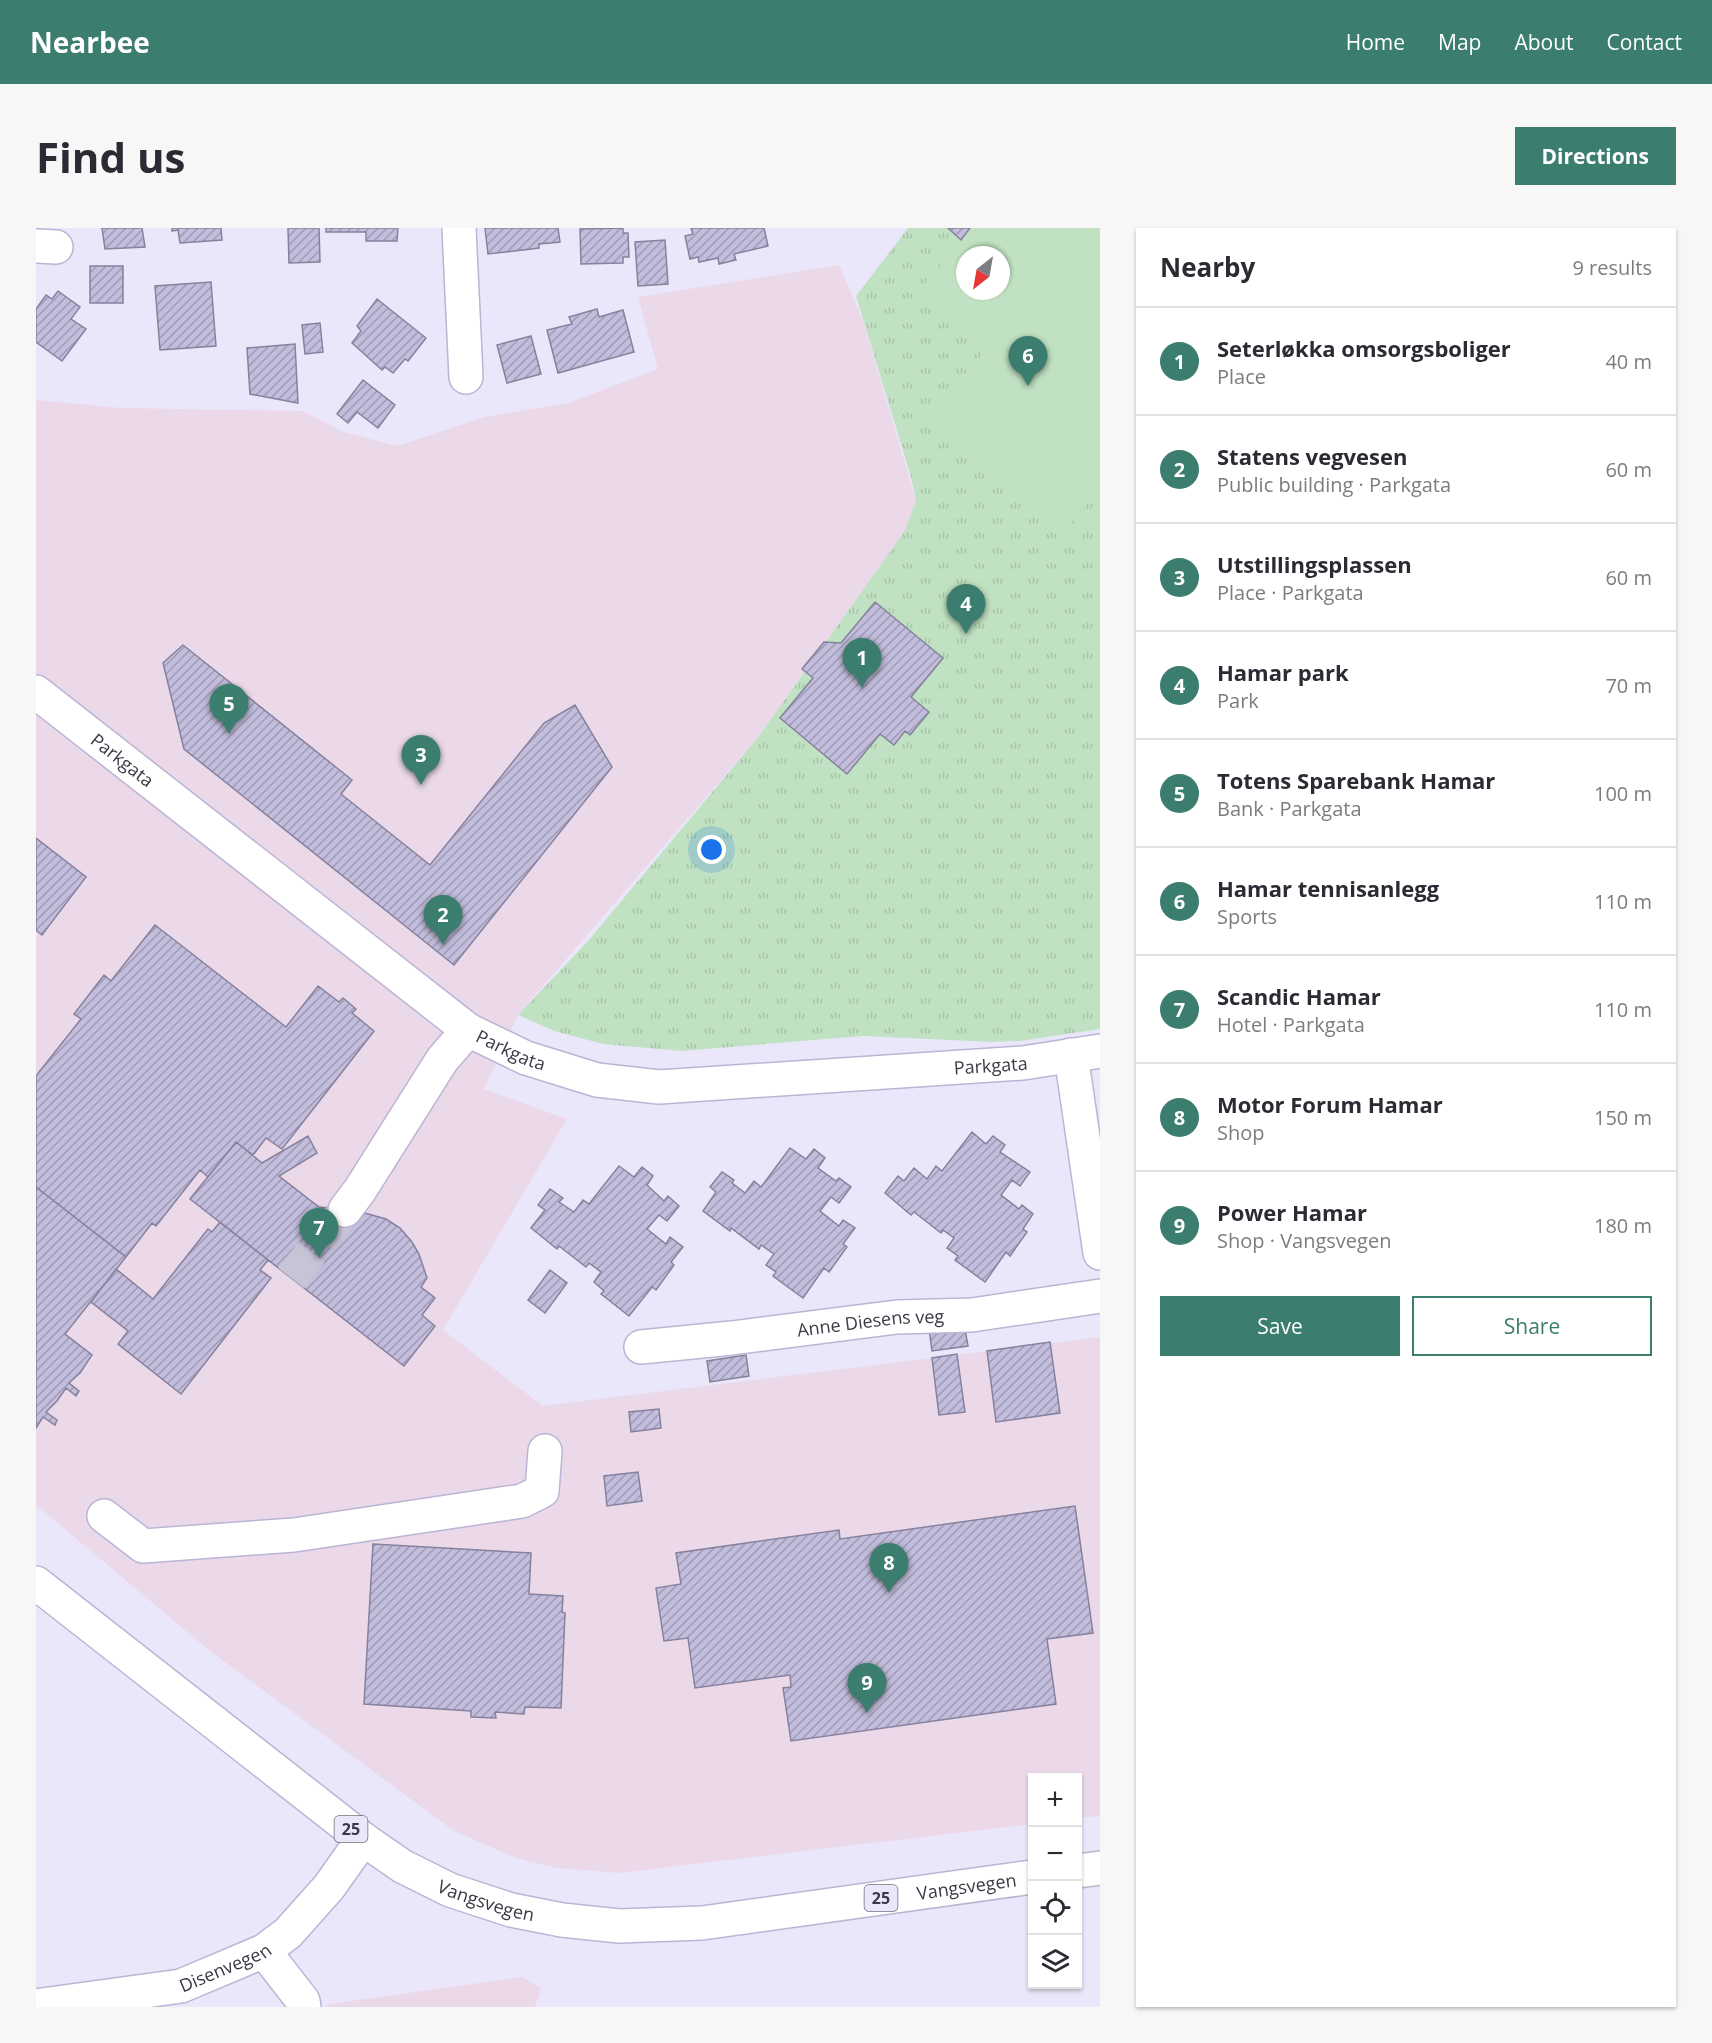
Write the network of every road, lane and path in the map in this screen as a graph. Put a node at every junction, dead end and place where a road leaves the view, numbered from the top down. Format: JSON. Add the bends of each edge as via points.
{"nodes":[{"id":1,"x":459,"y":228,"type":"edge"},
{"id":2,"x":466,"y":377,"type":"dead end"},
{"id":3,"x":39,"y":699,"type":"edge"},
{"id":4,"x":468,"y":1030,"type":"junction"},
{"id":5,"x":1086,"y":1053,"type":"edge"},
{"id":6,"x":345,"y":1210,"type":"tunnel mouth"},
{"id":7,"x":1100,"y":1253,"type":"edge"},
{"id":8,"x":1100,"y":1296,"type":"edge"},
{"id":9,"x":641,"y":1347,"type":"dead end"},
{"id":10,"x":545,"y":1451,"type":"dead end"},
{"id":11,"x":104,"y":1516,"type":"dead end"},
{"id":12,"x":36,"y":1582,"type":"edge"},
{"id":13,"x":363,"y":1839,"type":"junction"},
{"id":14,"x":1100,"y":1868,"type":"edge"},
{"id":15,"x":1082,"y":1870,"type":"edge"},
{"id":16,"x":1028,"y":1878,"type":"edge"},
{"id":17,"x":264,"y":1951,"type":"junction"},
{"id":18,"x":36,"y":2006,"type":"edge"},
{"id":19,"x":304,"y":2007,"type":"edge"}],
"edges":[{"from":1,"to":2,"type":"main road"},
{"from":3,"to":4,"type":"main road","name":"Parkgata"},
{"from":4,"to":5,"type":"main road","name":"Parkgata","via":[[526,1058],[597,1080],[659,1087],[1023,1063]]},
{"from":4,"to":6,"type":"main road","via":[[442,1060]]},
{"from":5,"to":7,"type":"main road"},
{"from":8,"to":9,"type":"main road","name":"Anne Diesens veg","via":[[972,1315],[897,1317]]},
{"from":10,"to":11,"type":"main road","via":[[542,1491],[522,1501],[294,1535],[143,1546]]},
{"from":12,"to":13,"type":"main road","name":"Vangsvegen","number":"25"},
{"from":13,"to":16,"type":"main road","name":"Vangsvegen","number":"25","via":[[402,1866],[450,1890],[511,1910],[620,1926],[702,1923]]},
{"from":13,"to":17,"type":"main road","name":"Disenvegen","via":[[329,1887],[288,1934]]},
{"from":14,"to":15,"type":"main road"},
{"from":17,"to":18,"type":"main road","name":"Disenvegen","via":[[181,1986]]},
{"from":17,"to":19,"type":"main road"}]}
